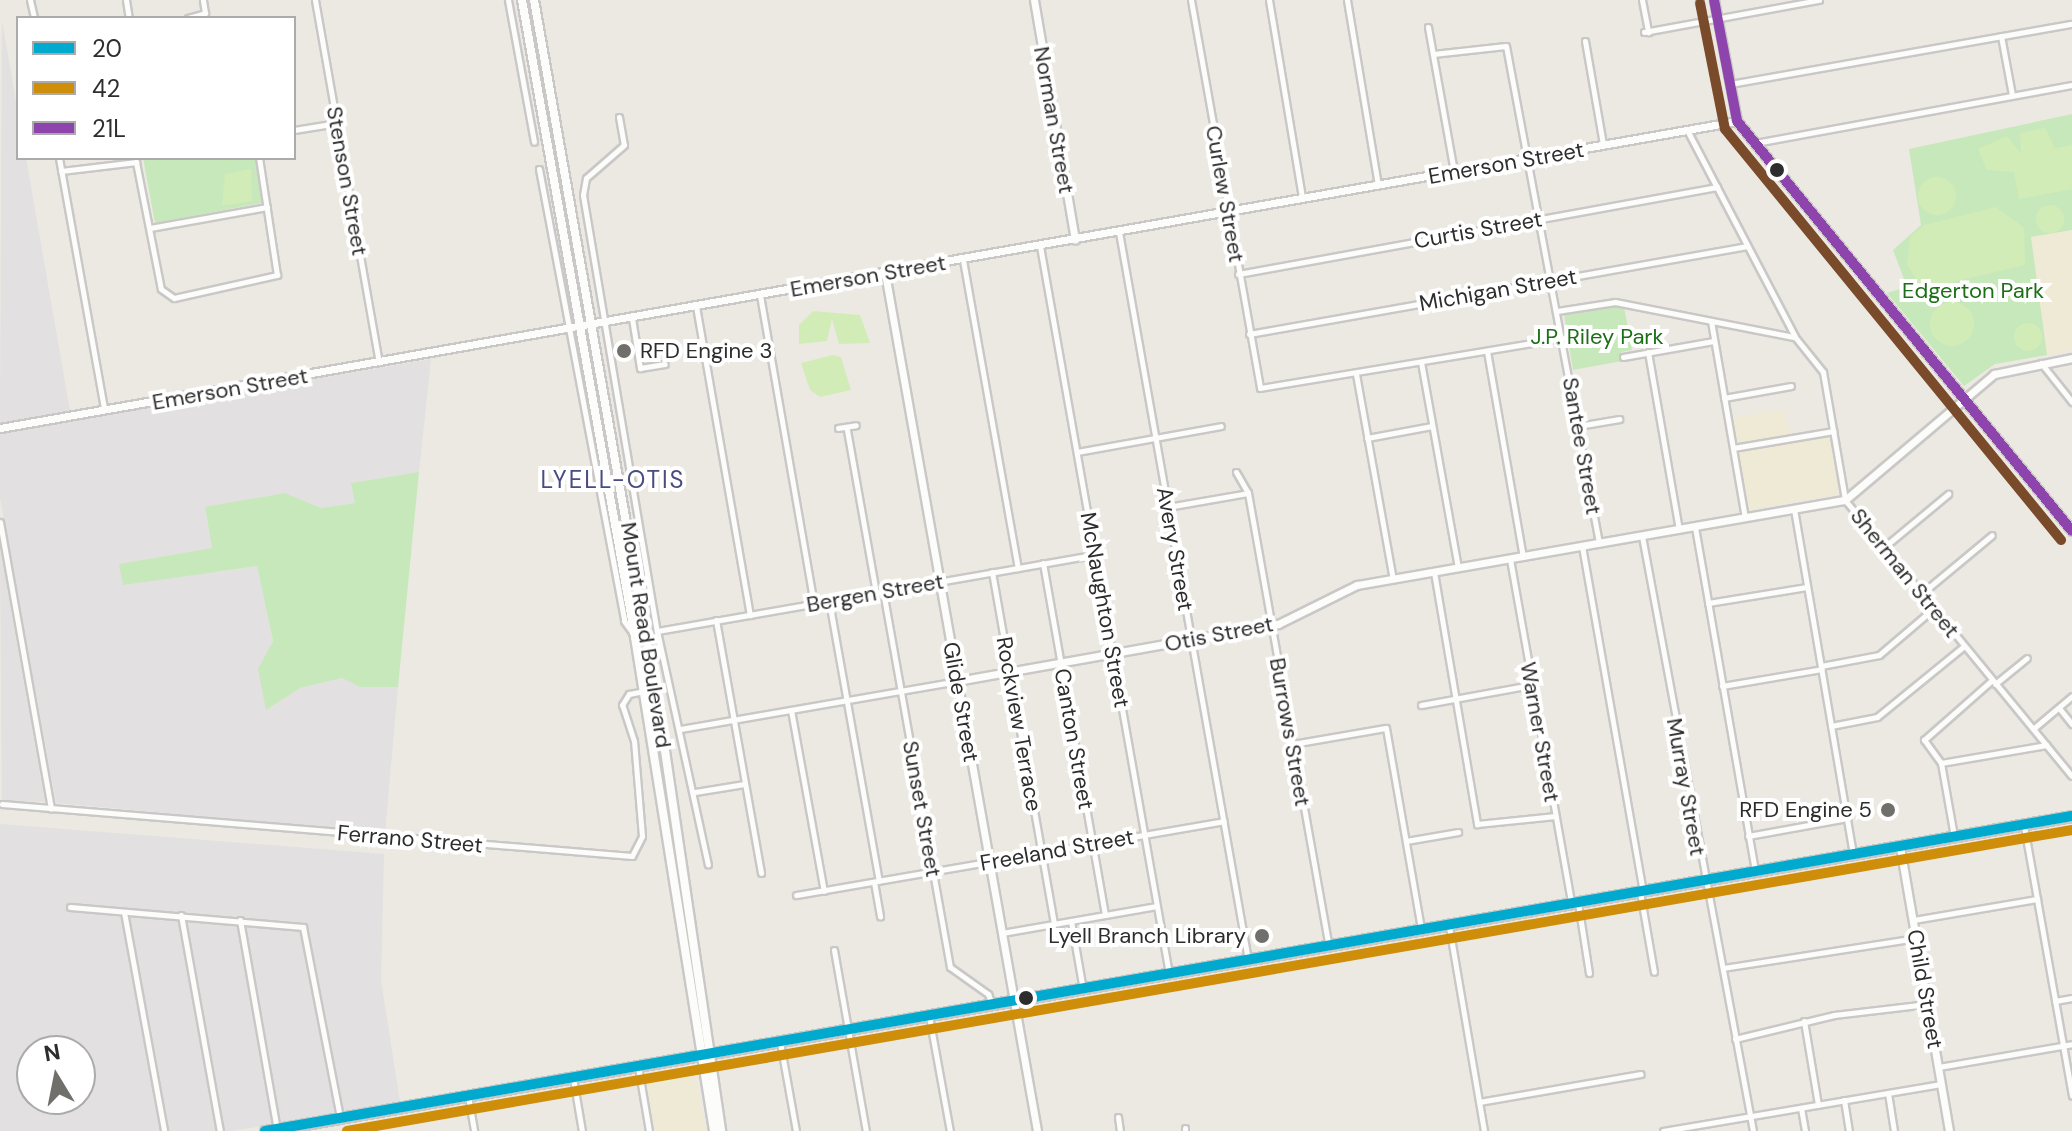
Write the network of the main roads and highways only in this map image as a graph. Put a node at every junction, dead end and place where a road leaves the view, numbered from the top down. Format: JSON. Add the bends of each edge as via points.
{"nodes":[{"id":1,"x":522,"y":0,"type":"edge"},
{"id":2,"x":534,"y":0,"type":"edge"},
{"id":3,"x":652,"y":669,"type":"junction"},
{"id":4,"x":644,"y":691,"type":"junction"},
{"id":5,"x":659,"y":710,"type":"junction"},
{"id":6,"x":2072,"y":816,"type":"edge"},
{"id":7,"x":705,"y":1055,"type":"junction"},
{"id":8,"x":335,"y":1122,"type":"edge"},
{"id":9,"x":277,"y":1130,"type":"edge"},
{"id":10,"x":265,"y":1131,"type":"edge"},
{"id":11,"x":714,"y":1131,"type":"edge"},
{"id":12,"x":721,"y":1131,"type":"edge"}],
"edges":[{"from":1,"to":4,"type":"main road","name":"Mount Read Boulevard"},
{"from":2,"to":3,"type":"main road","name":"Mount Read Boulevard","via":[[598,324]]},
{"from":3,"to":4,"type":"main road"},
{"from":3,"to":5,"type":"main road","name":"Mount Read Boulevard"},
{"from":4,"to":5,"type":"main road"},
{"from":4,"to":7,"type":"main road","name":"Mount Read Boulevard","via":[[670,872]]},
{"from":5,"to":7,"type":"main road","name":"Mount Read Boulevard"},
{"from":6,"to":7,"type":"main road"},
{"from":7,"to":8,"type":"main road"},
{"from":7,"to":11,"type":"main road","name":"Mount Read Boulevard"},
{"from":7,"to":12,"type":"main road","name":"Mount Read Boulevard"},
{"from":8,"to":9,"type":"main road"},
{"from":9,"to":10,"type":"main road"}]}
